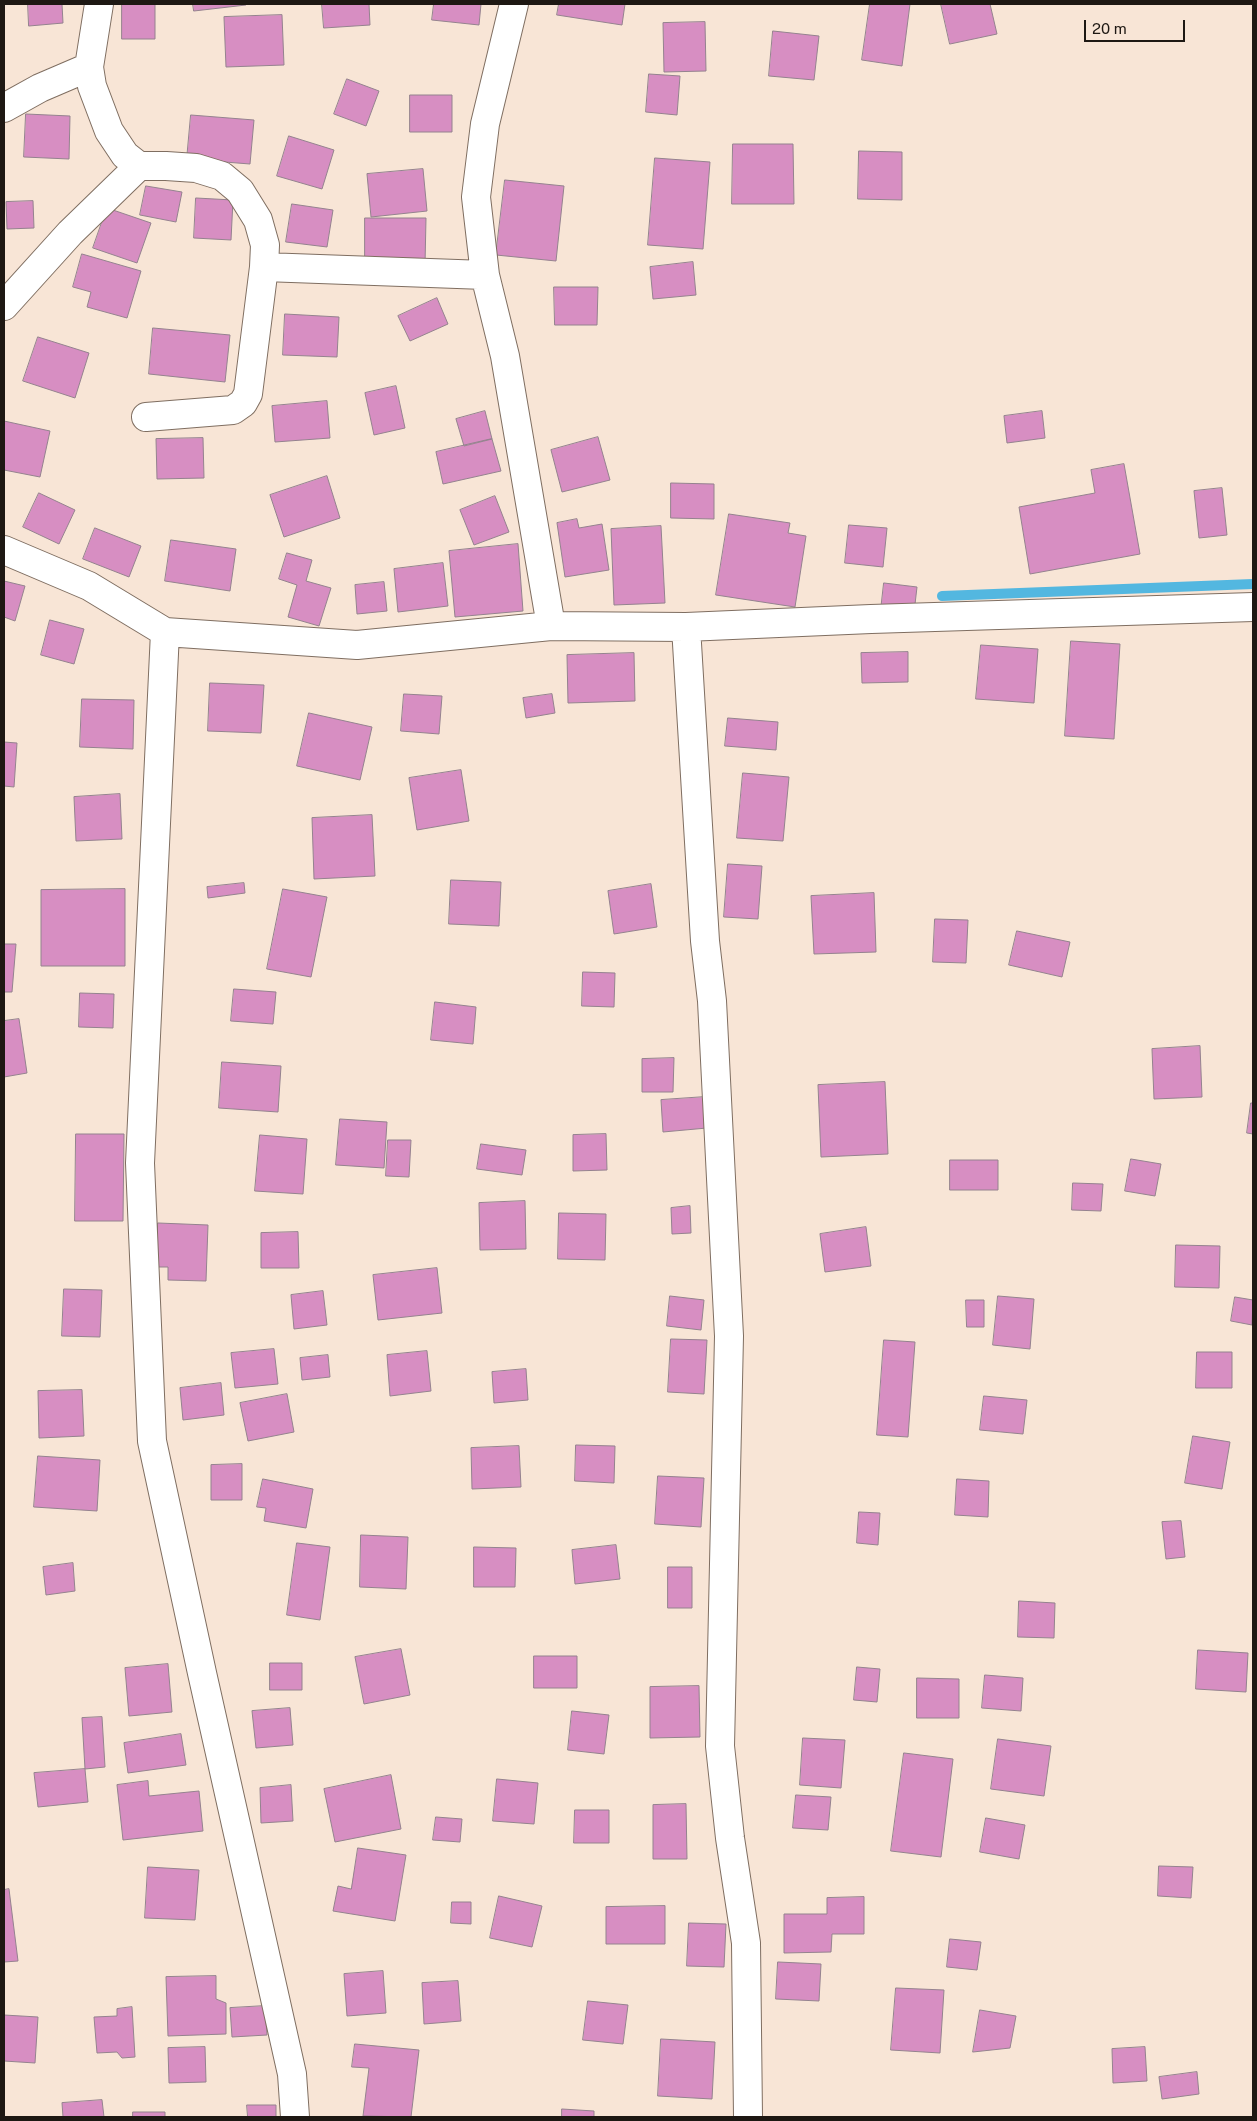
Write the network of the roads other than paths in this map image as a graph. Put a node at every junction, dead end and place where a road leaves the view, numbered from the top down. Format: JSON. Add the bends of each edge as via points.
{"nodes":[{"id":1,"x":99,"y":4,"type":"edge"},
{"id":2,"x":514,"y":4,"type":"edge"},
{"id":3,"x":90,"y":67,"type":"junction"},
{"id":4,"x":4,"y":108,"type":"edge"},
{"id":5,"x":139,"y":166,"type":"junction"},
{"id":6,"x":264,"y":267,"type":"junction"},
{"id":7,"x":485,"y":275,"type":"junction"},
{"id":8,"x":4,"y":306,"type":"edge"},
{"id":9,"x":146,"y":417,"type":"dead end"},
{"id":10,"x":4,"y":550,"type":"edge"},
{"id":11,"x":1253,"y":607,"type":"edge"},
{"id":12,"x":550,"y":626,"type":"junction"},
{"id":13,"x":686,"y":628,"type":"junction"},
{"id":14,"x":165,"y":632,"type":"junction"},
{"id":15,"x":295,"y":2117,"type":"edge"},
{"id":16,"x":748,"y":2117,"type":"edge"}],
"edges":[{"from":1,"to":3,"type":"street"},
{"from":2,"to":7,"type":"street","via":[[485,124],[476,198]]},
{"from":3,"to":4,"type":"street","via":[[40,88]]},
{"from":3,"to":5,"type":"street","via":[[92,86],[110,130],[124,155]]},
{"from":5,"to":6,"type":"street","via":[[196,168],[222,176],[240,191],[258,220],[265,245]]},
{"from":5,"to":8,"type":"street","via":[[70,233]]},
{"from":6,"to":7,"type":"street"},
{"from":6,"to":9,"type":"street","via":[[248,394],[242,403],[233,410]]},
{"from":7,"to":12,"type":"street","via":[[506,365]]},
{"from":10,"to":14,"type":"street","via":[[89,586]]},
{"from":11,"to":13,"type":"street"},
{"from":12,"to":13,"type":"street"},
{"from":12,"to":14,"type":"street","via":[[357,645]]},
{"from":13,"to":16,"type":"street","via":[[705,941],[712,1001],[729,1336],[720,1746],[746,1943]]},
{"from":14,"to":15,"type":"street","via":[[140,1163],[152,1441],[292,2074]]}]}
